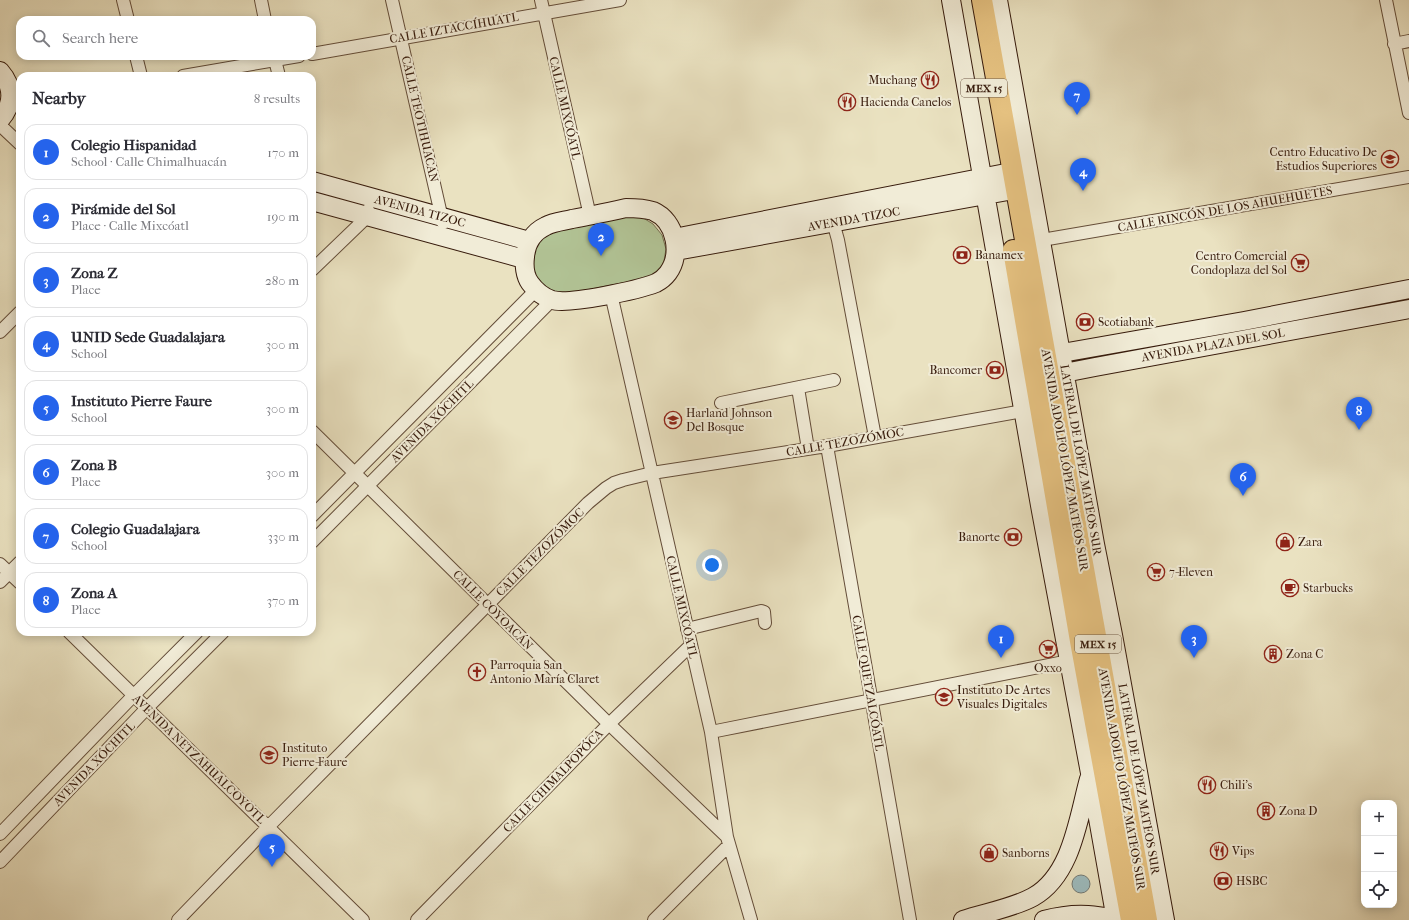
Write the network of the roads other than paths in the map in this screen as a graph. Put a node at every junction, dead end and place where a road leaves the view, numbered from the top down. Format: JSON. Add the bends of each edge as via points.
{"nodes":[{"id":1,"x":123,"y":0,"type":"edge"},
{"id":2,"x":261,"y":0,"type":"edge"},
{"id":3,"x":392,"y":0,"type":"edge"},
{"id":4,"x":541,"y":0,"type":"edge"},
{"id":5,"x":620,"y":0,"type":"edge"},
{"id":6,"x":950,"y":0,"type":"edge"},
{"id":7,"x":968,"y":0,"type":"edge"},
{"id":8,"x":982,"y":0,"type":"edge"},
{"id":9,"x":998,"y":0,"type":"edge"},
{"id":10,"x":1386,"y":0,"type":"edge"},
{"id":11,"x":544,"y":13,"type":"junction"},
{"id":12,"x":127,"y":16,"type":"edge"},
{"id":13,"x":265,"y":16,"type":"edge"},
{"id":14,"x":401,"y":38,"type":"junction"},
{"id":15,"x":1409,"y":41,"type":"edge"},
{"id":16,"x":1394,"y":44,"type":"junction"},
{"id":17,"x":316,"y":53,"type":"edge"},
{"id":18,"x":137,"y":60,"type":"edge"},
{"id":19,"x":264,"y":60,"type":"edge"},
{"id":20,"x":274,"y":60,"type":"edge"},
{"id":21,"x":0,"y":71,"type":"edge"},
{"id":22,"x":140,"y":72,"type":"edge"},
{"id":23,"x":203,"y":72,"type":"edge"},
{"id":24,"x":277,"y":72,"type":"edge"},
{"id":25,"x":9,"y":113,"type":"edge"},
{"id":26,"x":1409,"y":113,"type":"edge"},
{"id":27,"x":16,"y":133,"type":"edge"},
{"id":28,"x":1409,"y":177,"type":"edge"},
{"id":29,"x":316,"y":182,"type":"edge"},
{"id":30,"x":1007,"y":182,"type":"junction"},
{"id":31,"x":370,"y":197,"type":"junction"},
{"id":32,"x":316,"y":202,"type":"edge"},
{"id":33,"x":857,"y":210,"type":"junction"},
{"id":34,"x":590,"y":216,"type":"junction"},
{"id":35,"x":367,"y":217,"type":"junction"},
{"id":36,"x":442,"y":217,"type":"junction"},
{"id":37,"x":833,"y":222,"type":"junction"},
{"id":38,"x":447,"y":238,"type":"junction"},
{"id":39,"x":1042,"y":240,"type":"junction"},
{"id":40,"x":529,"y":241,"type":"junction"},
{"id":41,"x":675,"y":245,"type":"junction"},
{"id":42,"x":524,"y":259,"type":"junction"},
{"id":43,"x":316,"y":266,"type":"edge"},
{"id":44,"x":1409,"y":289,"type":"edge"},
{"id":45,"x":536,"y":290,"type":"junction"},
{"id":46,"x":611,"y":294,"type":"junction"},
{"id":47,"x":552,"y":300,"type":"junction"},
{"id":48,"x":1409,"y":309,"type":"edge"},
{"id":49,"x":16,"y":316,"type":"edge"},
{"id":50,"x":0,"y":332,"type":"edge"},
{"id":51,"x":1062,"y":353,"type":"junction"},
{"id":52,"x":1042,"y":378,"type":"junction"},
{"id":53,"x":834,"y":380,"type":"dead end"},
{"id":54,"x":798,"y":388,"type":"junction"},
{"id":55,"x":721,"y":403,"type":"dead end"},
{"id":56,"x":1023,"y":411,"type":"junction"},
{"id":57,"x":316,"y":435,"type":"edge"},
{"id":58,"x":874,"y":437,"type":"junction"},
{"id":59,"x":827,"y":446,"type":"junction"},
{"id":60,"x":808,"y":449,"type":"junction"},
{"id":61,"x":354,"y":473,"type":"junction"},
{"id":62,"x":652,"y":473,"type":"junction"},
{"id":63,"x":367,"y":486,"type":"junction"},
{"id":64,"x":316,"y":512,"type":"edge"},
{"id":65,"x":316,"y":538,"type":"edge"},
{"id":66,"x":0,"y":564,"type":"edge"},
{"id":67,"x":16,"y":566,"type":"edge"},
{"id":68,"x":9,"y":573,"type":"junction"},
{"id":69,"x":16,"y":580,"type":"edge"},
{"id":70,"x":0,"y":582,"type":"edge"},
{"id":71,"x":488,"y":605,"type":"junction"},
{"id":72,"x":765,"y":623,"type":"dead end"},
{"id":73,"x":687,"y":629,"type":"junction"},
{"id":74,"x":74,"y":636,"type":"edge"},
{"id":75,"x":193,"y":636,"type":"edge"},
{"id":76,"x":219,"y":636,"type":"edge"},
{"id":77,"x":690,"y":645,"type":"junction"},
{"id":78,"x":1069,"y":661,"type":"junction"},
{"id":79,"x":134,"y":695,"type":"junction"},
{"id":80,"x":871,"y":700,"type":"junction"},
{"id":81,"x":147,"y":708,"type":"junction"},
{"id":82,"x":609,"y":724,"type":"junction"},
{"id":83,"x":711,"y":732,"type":"junction"},
{"id":84,"x":1090,"y":773,"type":"junction"},
{"id":85,"x":268,"y":827,"type":"junction"},
{"id":86,"x":0,"y":834,"type":"edge"},
{"id":87,"x":728,"y":841,"type":"junction"},
{"id":88,"x":0,"y":862,"type":"edge"},
{"id":89,"x":1139,"y":917,"type":"edge"},
{"id":90,"x":178,"y":920,"type":"edge"},
{"id":91,"x":363,"y":920,"type":"edge"},
{"id":92,"x":417,"y":920,"type":"edge"},
{"id":93,"x":654,"y":920,"type":"edge"},
{"id":94,"x":751,"y":920,"type":"edge"},
{"id":95,"x":910,"y":920,"type":"edge"},
{"id":96,"x":963,"y":920,"type":"edge"},
{"id":97,"x":1044,"y":920,"type":"edge"}],
"edges":[{"from":1,"to":12,"type":"street"},
{"from":2,"to":13,"type":"street"},
{"from":3,"to":14,"type":"street","name":"CALLE TEOTIHUACAN"},
{"from":4,"to":11,"type":"street","name":"CALLE MIXCÓATL"},
{"from":5,"to":11,"type":"street","name":"CALLE IZTACCÍHUATL"},
{"from":6,"to":30,"type":"main road","name":"LATERAL DE LÓPEZ MATEOS SUR"},
{"from":7,"to":30,"type":"main road","name":"AVENIDA ADOLFO LÓPEZ MATEOS SUR","number":"MEX 15"},
{"from":8,"to":30,"type":"main road","name":"AVENIDA ADOLFO LÓPEZ MATEOS SUR","number":"MEX 15"},
{"from":9,"to":30,"type":"main road","name":"LATERAL DE LÓPEZ MATEOS SUR"},
{"from":10,"to":16,"type":"street"},
{"from":11,"to":14,"type":"street","name":"CALLE IZTACCÍHUATL"},
{"from":11,"to":34,"type":"street","name":"CALLE MIXCÓATL"},
{"from":14,"to":17,"type":"street","name":"CALLE IZTACCÍHUATL"},
{"from":14,"to":36,"type":"street","name":"CALLE TEOTIHUACAN"},
{"from":15,"to":16,"type":"street"},
{"from":16,"to":26,"type":"street"},
{"from":18,"to":22,"type":"street"},
{"from":19,"to":23,"type":"street"},
{"from":20,"to":24,"type":"street"},
{"from":21,"to":25,"type":"main road","via":[[8,84]]},
{"from":25,"to":27,"type":"street"},
{"from":28,"to":39,"type":"street","name":"CALLE RINCÓN DE LOS AHUEHUETES"},
{"from":29,"to":31,"type":"main road","name":"AVENIDA TIZOC"},
{"from":30,"to":33,"type":"main road","name":"AVENIDA TIZOC"},
{"from":30,"to":39,"type":"main road","name":"LATERAL DE LÓPEZ MATEOS SUR"},
{"from":30,"to":52,"type":"main road","name":"AVENIDA ADOLFO LÓPEZ MATEOS SUR","number":"MEX 15"},
{"from":31,"to":35,"type":"street"},
{"from":31,"to":36,"type":"main road","name":"AVENIDA TIZOC"},
{"from":32,"to":35,"type":"main road","name":"AVENIDA TIZOC"},
{"from":33,"to":37,"type":"main road","name":"AVENIDA TIZOC"},
{"from":33,"to":41,"type":"main road","name":"AVENIDA TIZOC"},
{"from":34,"to":40,"type":"main road","via":[[546,226],[535,233]]},
{"from":34,"to":41,"type":"main road","via":[[626,208],[642,208],[654,212],[666,221],[673,232]]},
{"from":35,"to":38,"type":"main road","name":"AVENIDA TIZOC"},
{"from":35,"to":43,"type":"street"},
{"from":36,"to":38,"type":"street","name":"CALLE TEOTIHUACAN"},
{"from":36,"to":40,"type":"main road","name":"AVENIDA TIZOC"},
{"from":37,"to":41,"type":"main road","name":"AVENIDA TIZOC"},
{"from":37,"to":58,"type":"street","via":[[840,247]]},
{"from":38,"to":42,"type":"main road","name":"AVENIDA TIZOC"},
{"from":39,"to":51,"type":"main road","name":"LATERAL DE LÓPEZ MATEOS SUR"},
{"from":40,"to":42,"type":"main road"},
{"from":41,"to":46,"type":"main road","via":[[674,262],[667,274],[658,282]]},
{"from":42,"to":45,"type":"main road","via":[[529,282]]},
{"from":44,"to":51,"type":"main road","name":"AVENIDA PLAZA DEL SOL"},
{"from":45,"to":47,"type":"main road"},
{"from":45,"to":61,"type":"street","name":"AVENIDA XÓCHITL"},
{"from":46,"to":47,"type":"main road","via":[[563,301]]},
{"from":46,"to":62,"type":"street","name":"CALLE MIXCÓATL"},
{"from":47,"to":63,"type":"street","name":"AVENIDA XÓCHITL"},
{"from":48,"to":52,"type":"main road","name":"AVENIDA PLAZA DEL SOL"},
{"from":49,"to":50,"type":"street"},
{"from":51,"to":52,"type":"main road","name":"LATERAL DE LÓPEZ MATEOS SUR"},
{"from":52,"to":56,"type":"main road","name":"LATERAL DE LÓPEZ MATEOS SUR"},
{"from":52,"to":89,"type":"main road","name":"AVENIDA ADOLFO LÓPEZ MATEOS SUR","number":"MEX 15"},
{"from":53,"to":54,"type":"street"},
{"from":54,"to":55,"type":"street"},
{"from":54,"to":60,"type":"street"},
{"from":56,"to":58,"type":"street","name":"CALLE TEZOZÓMOC"},
{"from":56,"to":78,"type":"main road","name":"LATERAL DE LÓPEZ MATEOS SUR"},
{"from":57,"to":61,"type":"street","name":"CALLE COYOACÁN"},
{"from":58,"to":59,"type":"street","name":"CALLE TEZOZÓMOC"},
{"from":59,"to":60,"type":"street","name":"CALLE TEZOZÓMOC"},
{"from":59,"to":80,"type":"street","name":"CALLE QUETZALCÓATL"},
{"from":60,"to":62,"type":"street","name":"CALLE TEZOZÓMOC"},
{"from":61,"to":63,"type":"street","name":"CALLE COYOACÁN"},
{"from":61,"to":64,"type":"street","name":"AVENIDA XÓCHITL"},
{"from":62,"to":71,"type":"street","name":"CALLE TEZOZÓMOC","via":[[623,480],[597,495]]},
{"from":62,"to":73,"type":"street","name":"CALLE MIXCÓATL"},
{"from":63,"to":65,"type":"street","name":"AVENIDA XÓCHITL"},
{"from":63,"to":71,"type":"street","name":"CALLE COYOACÁN"},
{"from":66,"to":68,"type":"street"},
{"from":67,"to":68,"type":"street"},
{"from":68,"to":69,"type":"street"},
{"from":68,"to":70,"type":"street"},
{"from":71,"to":82,"type":"street","name":"CALLE COYOACÁN"},
{"from":71,"to":85,"type":"street","name":"CALLE TEZOZÓMOC"},
{"from":72,"to":73,"type":"street","via":[[764,612],[761,611]]},
{"from":73,"to":77,"type":"street","name":"CALLE MIXCÓATL"},
{"from":74,"to":79,"type":"street","name":"AVENIDA NETZAHUALCOYOTL"},
{"from":75,"to":79,"type":"street","name":"AVENIDA XÓCHITL"},
{"from":76,"to":81,"type":"street","name":"AVENIDA XÓCHITL"},
{"from":77,"to":82,"type":"street","name":"CALLE CHIMALPOPÓCA"},
{"from":77,"to":83,"type":"street","name":"CALLE MIXCÓATL"},
{"from":78,"to":80,"type":"street"},
{"from":78,"to":84,"type":"main road","name":"LATERAL DE LÓPEZ MATEOS SUR"},
{"from":79,"to":81,"type":"street","name":"AVENIDA NETZAHUALCOYOTL"},
{"from":79,"to":86,"type":"street","name":"AVENIDA XÓCHITL"},
{"from":80,"to":83,"type":"street"},
{"from":80,"to":95,"type":"street","name":"CALLE QUETZALCÓATL"},
{"from":81,"to":85,"type":"street","name":"AVENIDA NETZAHUALCOYOTL"},
{"from":81,"to":88,"type":"street","name":"AVENIDA XÓCHITL"},
{"from":82,"to":87,"type":"street","name":"CALLE COYOACÁN"},
{"from":82,"to":92,"type":"street","name":"CALLE CHIMALPOPÓCA"},
{"from":83,"to":87,"type":"street","name":"CALLE MIXCÓATL"},
{"from":84,"to":89,"type":"main road","name":"LATERAL DE LÓPEZ MATEOS SUR"},
{"from":84,"to":96,"type":"main road","via":[[1070,850],[1053,879],[1032,898]]},
{"from":85,"to":90,"type":"street","name":"CALLE TEZOZÓMOC"},
{"from":85,"to":91,"type":"street","name":"AVENIDA NETZAHUALCOYOTL"},
{"from":87,"to":93,"type":"street"},
{"from":87,"to":94,"type":"street","name":"CALLE MIXCÓATL"},
{"from":89,"to":97,"type":"main road","via":[[1073,914]]}]}
